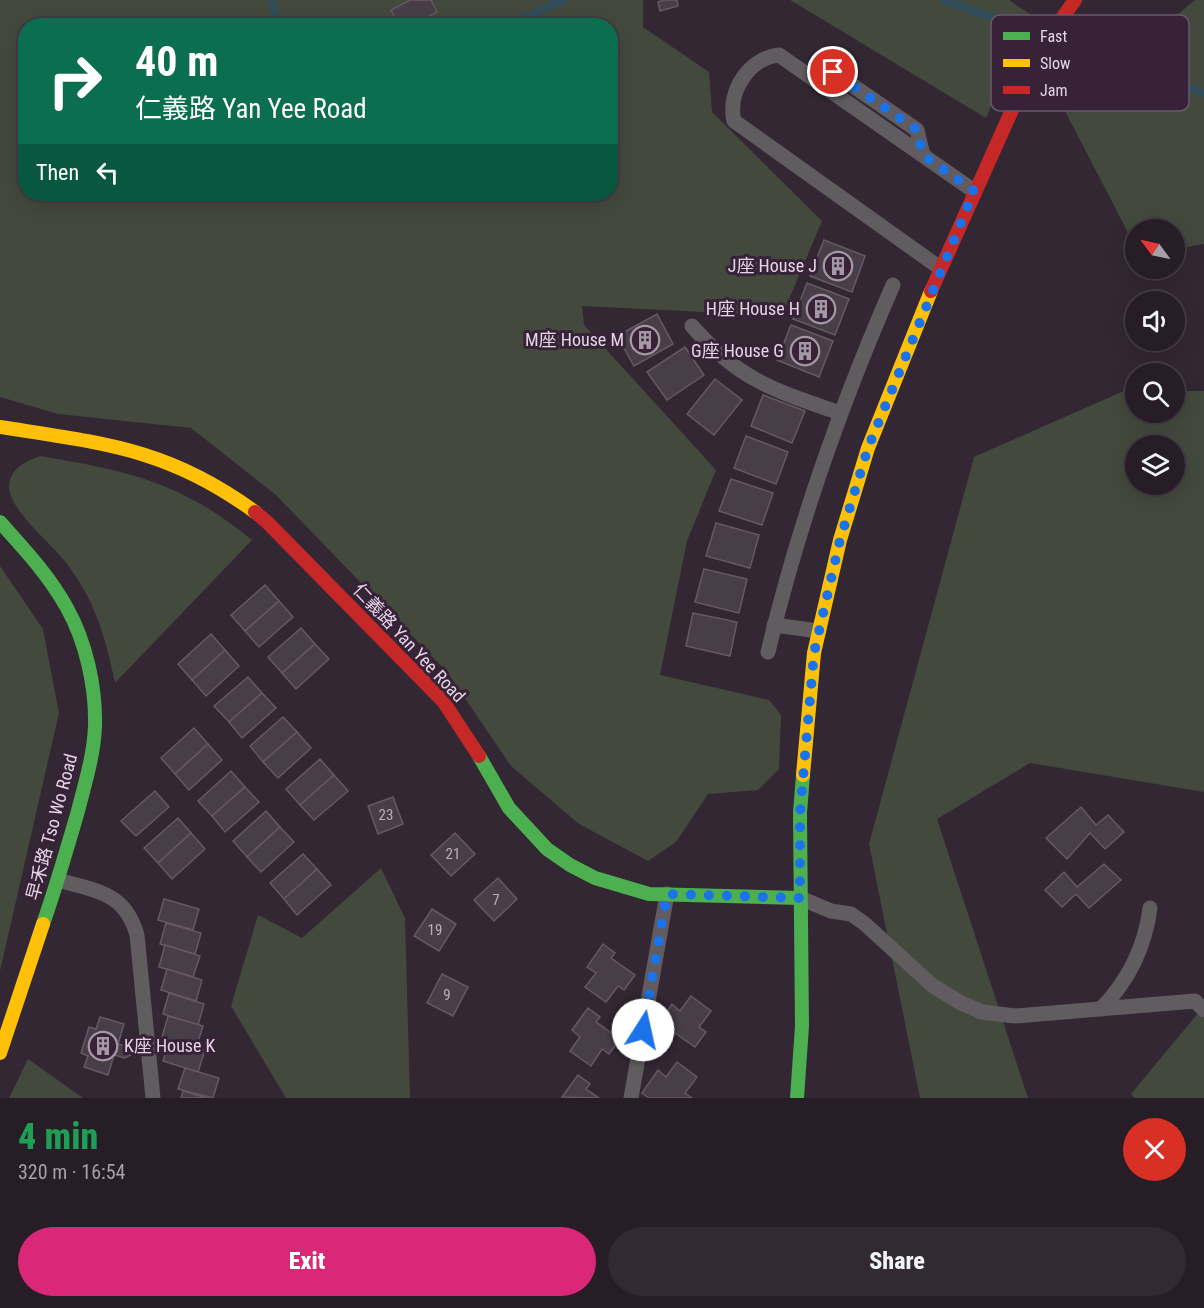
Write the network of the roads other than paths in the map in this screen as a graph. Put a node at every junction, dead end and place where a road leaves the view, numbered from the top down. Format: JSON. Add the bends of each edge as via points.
{"nodes":[{"id":1,"x":1075,"y":0,"type":"edge"},
{"id":2,"x":1064,"y":15,"type":"edge"},
{"id":3,"x":1011,"y":111,"type":"edge"},
{"id":4,"x":974,"y":191,"type":"junction"},
{"id":5,"x":940,"y":268,"type":"junction"},
{"id":6,"x":893,"y":285,"type":"dead end"},
{"id":7,"x":692,"y":326,"type":"dead end"},
{"id":8,"x":840,"y":413,"type":"junction"},
{"id":9,"x":0,"y":427,"type":"edge"},
{"id":10,"x":0,"y":522,"type":"edge"},
{"id":11,"x":774,"y":625,"type":"junction"},
{"id":12,"x":819,"y":631,"type":"junction"},
{"id":13,"x":768,"y":652,"type":"dead end"},
{"id":14,"x":58,"y":880,"type":"junction"},
{"id":15,"x":667,"y":894,"type":"junction"},
{"id":16,"x":800,"y":898,"type":"junction"},
{"id":17,"x":1150,"y":908,"type":"dead end"},
{"id":18,"x":1101,"y":1009,"type":"junction"},
{"id":19,"x":1204,"y":1010,"type":"edge"},
{"id":20,"x":0,"y":1053,"type":"edge"},
{"id":21,"x":153,"y":1098,"type":"edge"},
{"id":22,"x":631,"y":1098,"type":"edge"},
{"id":23,"x":798,"y":1098,"type":"edge"}],
"edges":[{"from":1,"to":2,"type":"street"},
{"from":3,"to":4,"type":"street"},
{"from":4,"to":5,"type":"street"},
{"from":4,"to":5,"type":"lane","via":[[923,155],[917,130],[833,72],[807,74],[779,55],[751,68],[737,88],[734,121]]},
{"from":5,"to":12,"type":"street","via":[[868,448],[840,540]]},
{"from":6,"to":8,"type":"lane"},
{"from":7,"to":8,"type":"lane","via":[[714,352],[737,370],[769,388]]},
{"from":8,"to":11,"type":"lane"},
{"from":9,"to":15,"type":"street","name":"仁義路 Yan Yee Road","via":[[138,451],[193,473],[244,504],[267,522],[443,701],[509,808],[547,849],[595,878],[649,894]]},
{"from":10,"to":14,"type":"street","name":"早禾路 Tso Wo Road","via":[[47,575],[68,609],[84,646],[92,686],[95,726],[90,766]]},
{"from":11,"to":12,"type":"lane"},
{"from":11,"to":13,"type":"lane"},
{"from":12,"to":16,"type":"street","via":[[800,813]]},
{"from":14,"to":20,"type":"street","name":"早禾路 Tso Wo Road"},
{"from":14,"to":21,"type":"lane","via":[[110,895],[133,919]]},
{"from":15,"to":16,"type":"street","name":"仁義路 Yan Yee Road"},
{"from":15,"to":22,"type":"lane"},
{"from":16,"to":18,"type":"lane","via":[[851,914],[933,986],[982,1012],[1015,1016]]},
{"from":16,"to":23,"type":"street","via":[[802,1026]]},
{"from":17,"to":18,"type":"lane","via":[[1148,927],[1135,963]]},
{"from":18,"to":19,"type":"lane","via":[[1195,1001]]}]}
